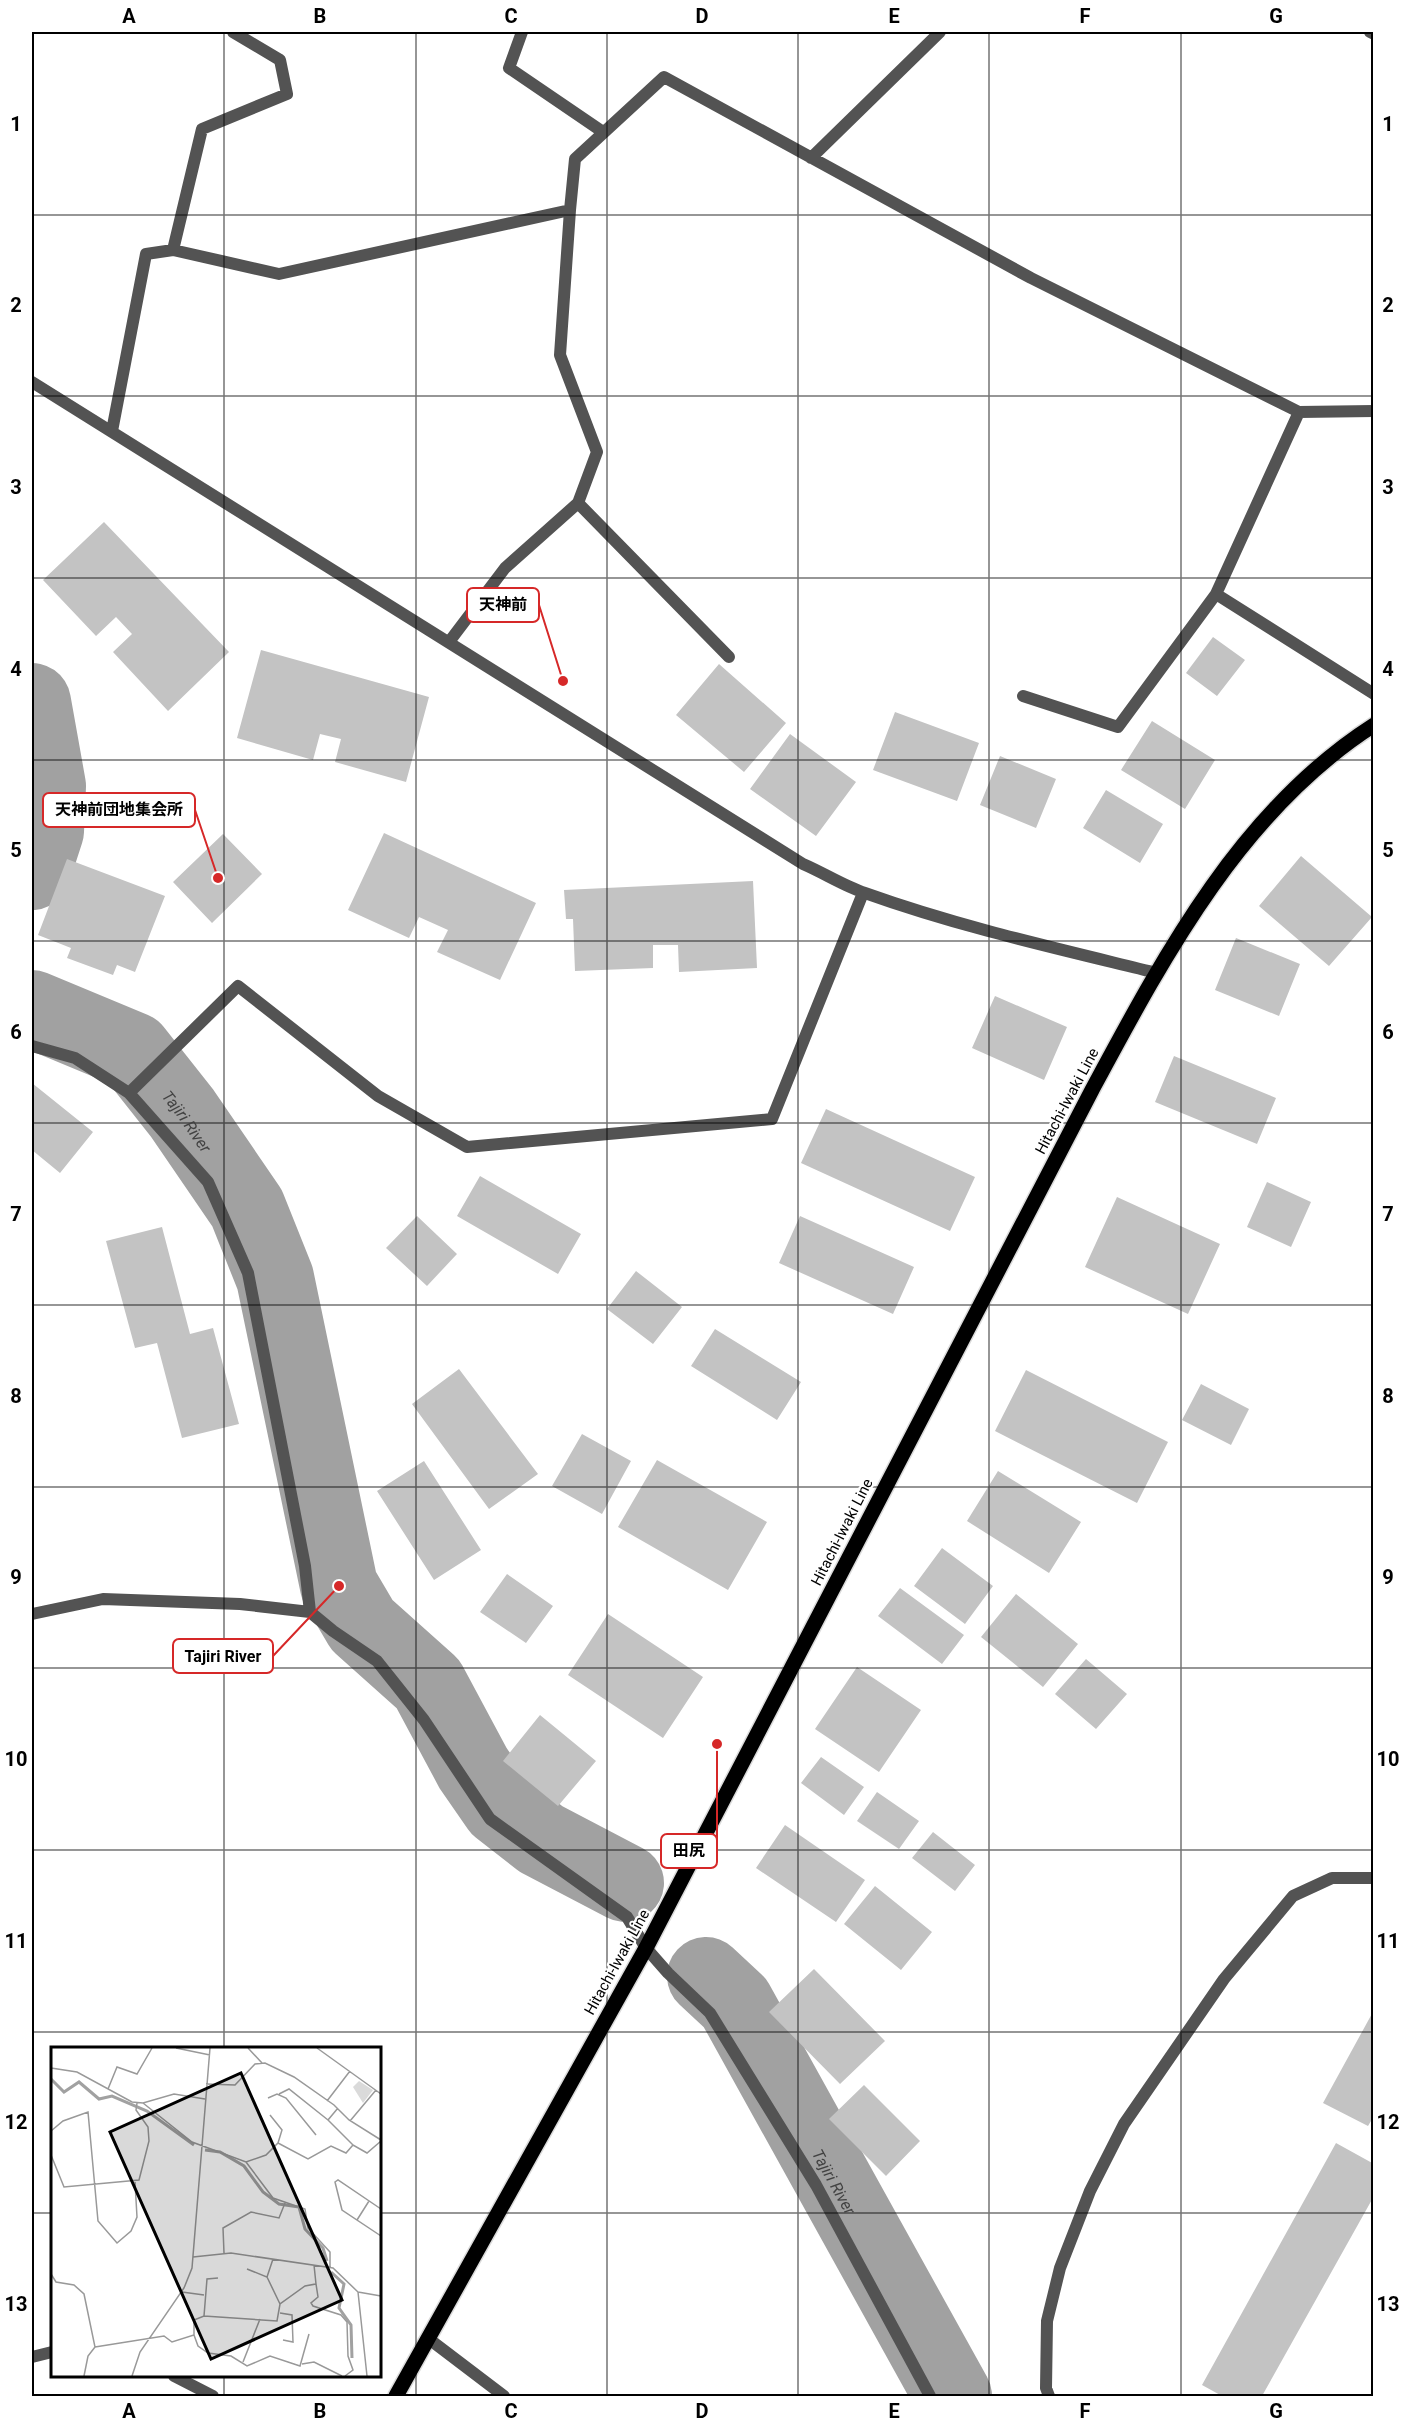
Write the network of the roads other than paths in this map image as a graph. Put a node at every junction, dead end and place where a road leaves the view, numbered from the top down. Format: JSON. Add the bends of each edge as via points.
{"nodes":[{"id":1,"x":233,"y":32,"type":"edge"},
{"id":2,"x":522,"y":32,"type":"edge"},
{"id":3,"x":940,"y":32,"type":"edge"},
{"id":4,"x":603,"y":132,"type":"junction"},
{"id":5,"x":811,"y":158,"type":"junction"},
{"id":6,"x":570,"y":210,"type":"junction"},
{"id":7,"x":172,"y":249,"type":"junction"},
{"id":8,"x":32,"y":382,"type":"edge"},
{"id":9,"x":1374,"y":411,"type":"edge"},
{"id":10,"x":1299,"y":412,"type":"junction"},
{"id":11,"x":112,"y":431,"type":"junction"},
{"id":12,"x":578,"y":503,"type":"junction"},
{"id":13,"x":1216,"y":594,"type":"junction"},
{"id":14,"x":449,"y":642,"type":"junction"},
{"id":15,"x":729,"y":657,"type":"dead end"},
{"id":16,"x":1374,"y":694,"type":"edge"},
{"id":17,"x":1023,"y":696,"type":"dead end"},
{"id":18,"x":1374,"y":725,"type":"edge"},
{"id":19,"x":863,"y":892,"type":"junction"},
{"id":20,"x":1157,"y":973,"type":"junction"},
{"id":21,"x":32,"y":1046,"type":"edge"},
{"id":22,"x":129,"y":1093,"type":"junction"},
{"id":23,"x":310,"y":1612,"type":"junction"},
{"id":24,"x":32,"y":1614,"type":"edge"},
{"id":25,"x":1374,"y":1878,"type":"edge"},
{"id":26,"x":646,"y":1948,"type":"junction"},
{"id":27,"x":429,"y":2339,"type":"junction"},
{"id":28,"x":51,"y":2352,"type":"edge"},
{"id":29,"x":32,"y":2356,"type":"edge"},
{"id":30,"x":176,"y":2377,"type":"edge"},
{"id":31,"x":213,"y":2397,"type":"edge"},
{"id":32,"x":396,"y":2397,"type":"edge"},
{"id":33,"x":504,"y":2397,"type":"edge"},
{"id":34,"x":930,"y":2397,"type":"edge"},
{"id":35,"x":1049,"y":2397,"type":"edge"}],
"edges":[{"from":1,"to":7,"type":"street","via":[[280,60],[287,94],[202,129]]},
{"from":2,"to":4,"type":"street","via":[[509,68]]},
{"from":3,"to":5,"type":"street"},
{"from":4,"to":5,"type":"street","via":[[664,77]]},
{"from":4,"to":6,"type":"street","via":[[575,159]]},
{"from":5,"to":10,"type":"street","via":[[1031,278]]},
{"from":6,"to":7,"type":"street","via":[[279,274]]},
{"from":6,"to":12,"type":"street","via":[[560,355],[597,452]]},
{"from":7,"to":11,"type":"street","via":[[146,254]]},
{"from":8,"to":11,"type":"street"},
{"from":9,"to":10,"type":"street"},
{"from":10,"to":13,"type":"street"},
{"from":11,"to":14,"type":"street"},
{"from":12,"to":14,"type":"street","via":[[505,568]]},
{"from":12,"to":15,"type":"street"},
{"from":13,"to":16,"type":"street"},
{"from":13,"to":17,"type":"street","via":[[1118,727]]},
{"from":14,"to":19,"type":"street","via":[[803,864]]},
{"from":18,"to":20,"type":"main road","name":"Hitachi-Iwaki Line","via":[[1315,769],[1241,848],[1213,884]]},
{"from":19,"to":20,"type":"street","via":[[1008,936]]},
{"from":19,"to":22,"type":"street","via":[[772,1119],[467,1148],[378,1096],[238,986]]},
{"from":20,"to":26,"type":"main road","name":"Hitachi-Iwaki Line","via":[[1092,1090]]},
{"from":21,"to":22,"type":"street","via":[[75,1058]]},
{"from":22,"to":23,"type":"street","via":[[208,1182],[248,1273],[305,1566]]},
{"from":23,"to":24,"type":"street","via":[[240,1604],[103,1599]]},
{"from":23,"to":26,"type":"street","via":[[377,1661],[424,1720],[490,1819],[627,1917]]},
{"from":25,"to":35,"type":"street","via":[[1332,1878],[1293,1896],[1224,1978],[1124,2124],[1090,2191],[1060,2268],[1047,2321]]},
{"from":26,"to":27,"type":"main road","name":"Hitachi-Iwaki Line"},
{"from":26,"to":34,"type":"street","via":[[710,2013],[816,2186]]},
{"from":27,"to":32,"type":"main road","name":"Hitachi-Iwaki Line"},
{"from":27,"to":33,"type":"street"},
{"from":28,"to":29,"type":"street"},
{"from":30,"to":31,"type":"street"}]}
